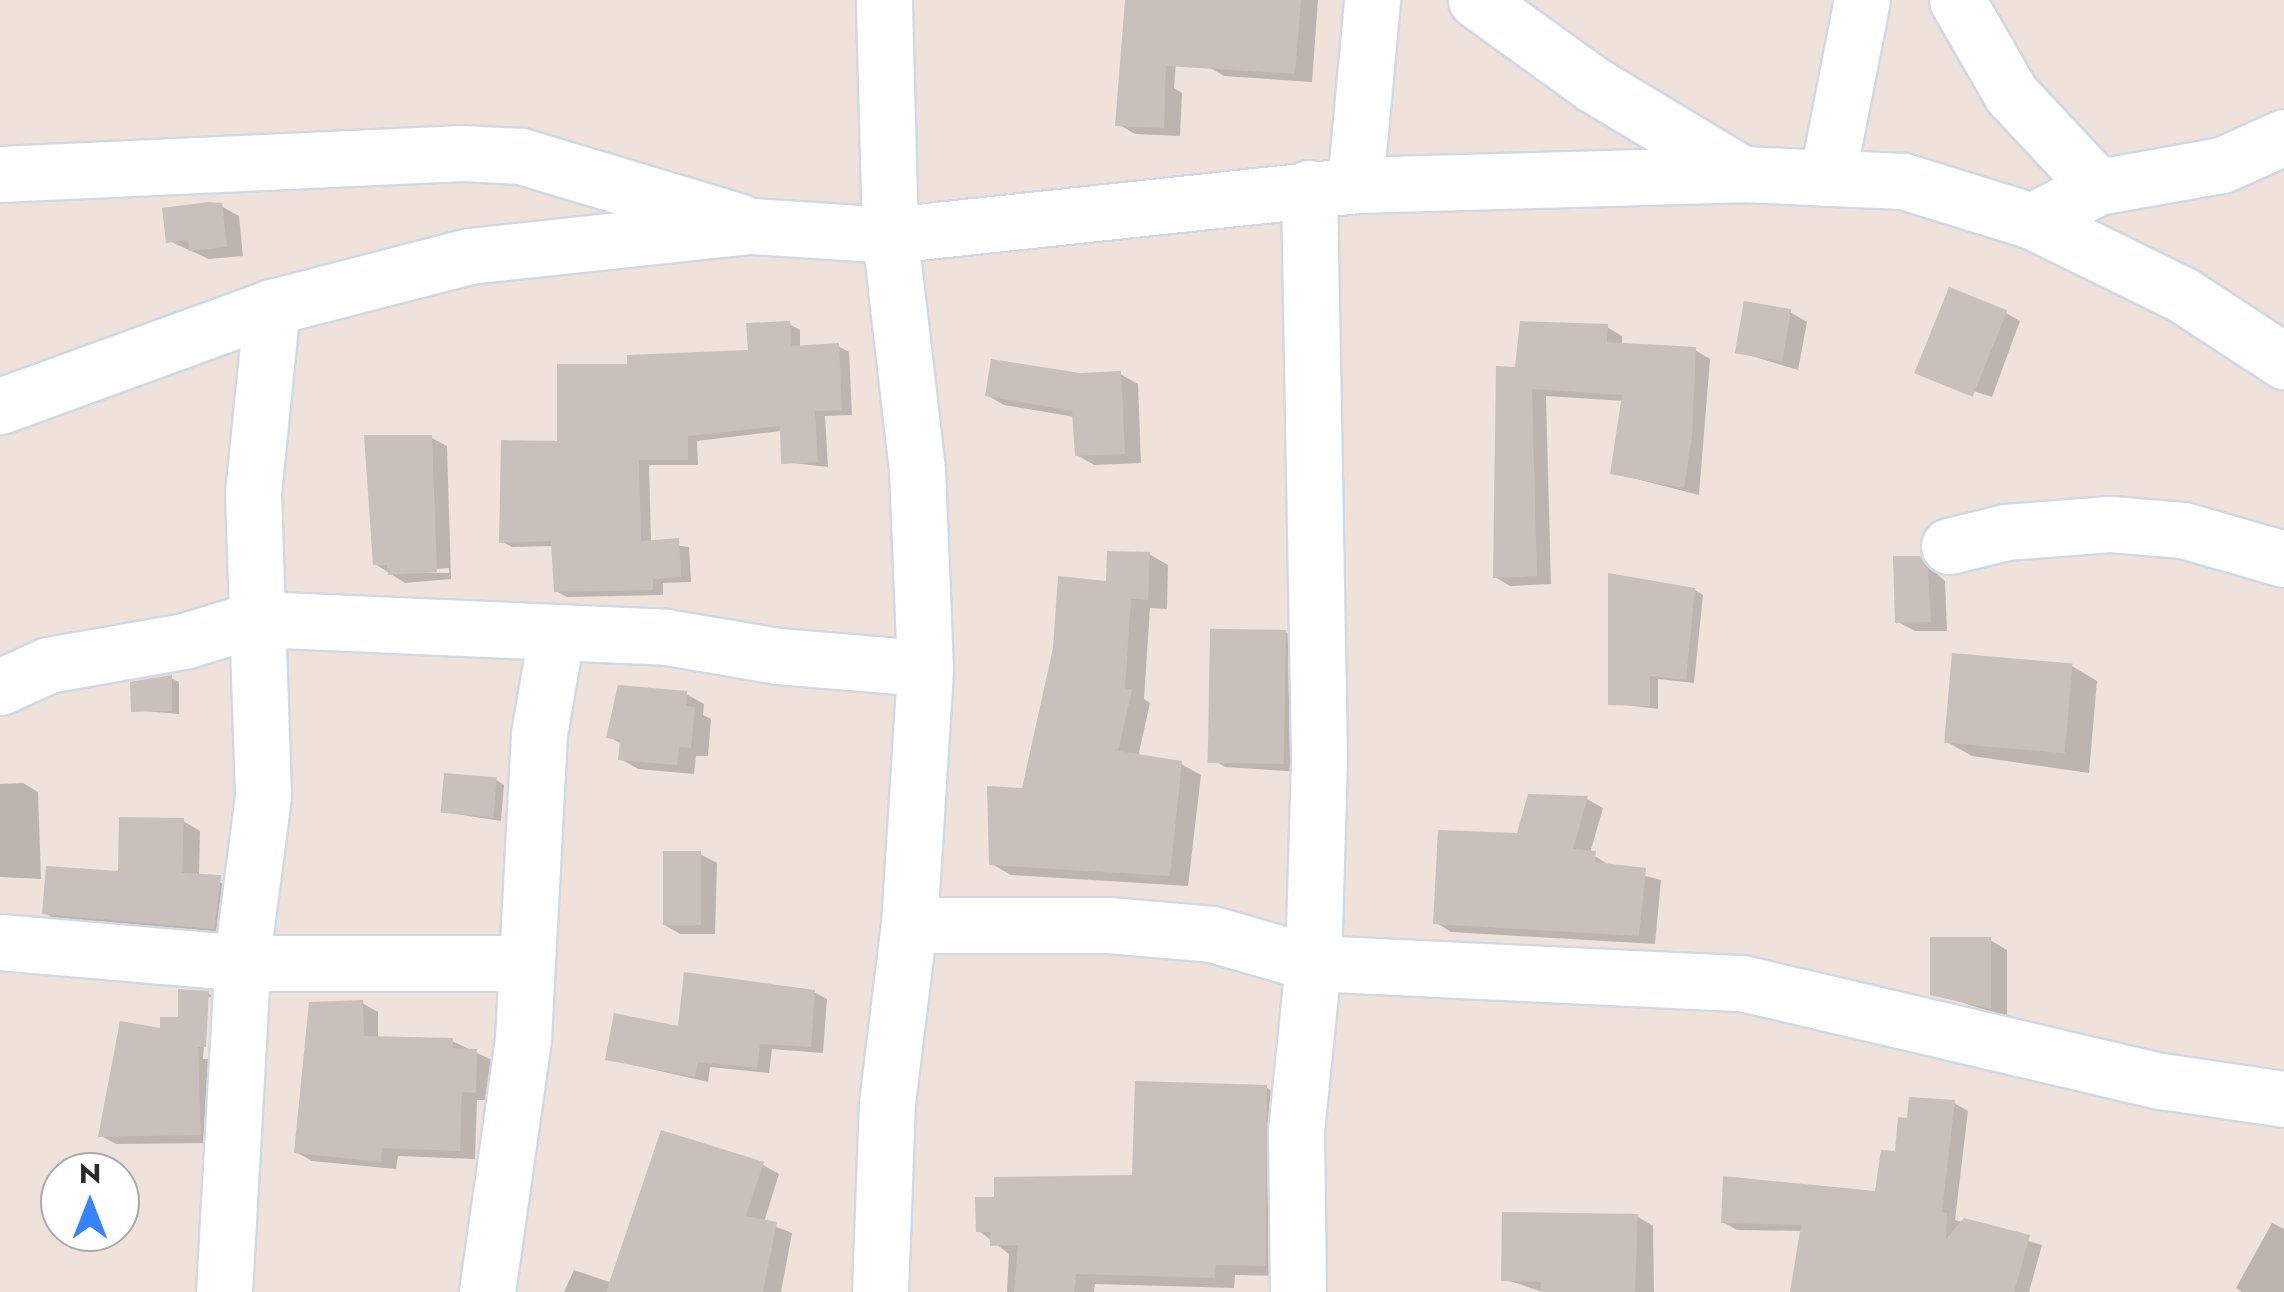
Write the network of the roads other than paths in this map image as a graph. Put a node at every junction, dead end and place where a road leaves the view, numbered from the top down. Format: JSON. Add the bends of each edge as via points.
{"nodes":[{"id":1,"x":884,"y":0,"type":"edge"},
{"id":2,"x":1372,"y":0,"type":"edge"},
{"id":3,"x":1476,"y":0,"type":"edge"},
{"id":4,"x":1862,"y":0,"type":"edge"},
{"id":5,"x":1957,"y":0,"type":"edge"},
{"id":6,"x":2284,"y":137,"type":"edge"},
{"id":7,"x":0,"y":174,"type":"edge"},
{"id":8,"x":1742,"y":174,"type":"junction"},
{"id":9,"x":1827,"y":178,"type":"junction"},
{"id":10,"x":1332,"y":186,"type":"junction"},
{"id":11,"x":2098,"y":187,"type":"junction"},
{"id":12,"x":2032,"y":222,"type":"junction"},
{"id":13,"x":752,"y":226,"type":"junction"},
{"id":14,"x":890,"y":235,"type":"junction"},
{"id":15,"x":272,"y":307,"type":"junction"},
{"id":16,"x":2284,"y":361,"type":"edge"},
{"id":17,"x":0,"y":406,"type":"edge"},
{"id":18,"x":1949,"y":546,"type":"dead end"},
{"id":19,"x":2284,"y":558,"type":"edge"},
{"id":20,"x":256,"y":619,"type":"junction"},
{"id":21,"x":556,"y":636,"type":"junction"},
{"id":22,"x":926,"y":668,"type":"junction"},
{"id":23,"x":0,"y":687,"type":"edge"},
{"id":24,"x":910,"y":924,"type":"junction"},
{"id":25,"x":0,"y":942,"type":"edge"},
{"id":26,"x":243,"y":963,"type":"junction"},
{"id":27,"x":524,"y":963,"type":"junction"},
{"id":28,"x":1313,"y":963,"type":"junction"},
{"id":29,"x":2284,"y":1098,"type":"edge"},
{"id":30,"x":224,"y":1292,"type":"edge"},
{"id":31,"x":487,"y":1292,"type":"edge"},
{"id":32,"x":880,"y":1292,"type":"edge"},
{"id":33,"x":1298,"y":1292,"type":"edge"}],
"edges":[{"from":1,"to":14,"type":"street"},
{"from":2,"to":10,"type":"street"},
{"from":3,"to":8,"type":"street","via":[[1594,85]]},
{"from":4,"to":9,"type":"street"},
{"from":5,"to":11,"type":"street","via":[[2010,94]]},
{"from":6,"to":11,"type":"street","via":[[2222,165]]},
{"from":7,"to":13,"type":"street","via":[[463,152],[521,156]]},
{"from":8,"to":9,"type":"street"},
{"from":8,"to":10,"type":"street"},
{"from":9,"to":12,"type":"street","via":[[1903,181]]},
{"from":10,"to":14,"type":"street"},
{"from":10,"to":28,"type":"street","via":[[1310,424],[1320,598]]},
{"from":11,"to":12,"type":"street"},
{"from":12,"to":16,"type":"street","via":[[2184,295]]},
{"from":13,"to":14,"type":"street"},
{"from":13,"to":15,"type":"street","via":[[469,256]]},
{"from":14,"to":22,"type":"street","via":[[917,470]]},
{"from":15,"to":17,"type":"street"},
{"from":15,"to":20,"type":"street","via":[[253,493]]},
{"from":18,"to":19,"type":"street","via":[[2006,532],[2110,524],[2184,530]]},
{"from":20,"to":21,"type":"street","via":[[412,622]]},
{"from":20,"to":23,"type":"street","via":[[184,641],[48,666]]},
{"from":20,"to":26,"type":"street","via":[[262,795]]},
{"from":21,"to":22,"type":"street","via":[[666,637],[778,656]]},
{"from":21,"to":27,"type":"street","via":[[539,734]]},
{"from":22,"to":24,"type":"street"},
{"from":24,"to":28,"type":"street","via":[[1178,931]]},
{"from":24,"to":32,"type":"street","via":[[887,1102]]},
{"from":25,"to":26,"type":"street"},
{"from":26,"to":27,"type":"street"},
{"from":26,"to":30,"type":"street"},
{"from":27,"to":31,"type":"street","via":[[524,1039]]},
{"from":28,"to":29,"type":"street","via":[[1742,983],[2122,1072]]},
{"from":28,"to":33,"type":"street","via":[[1296,1130]]}]}
